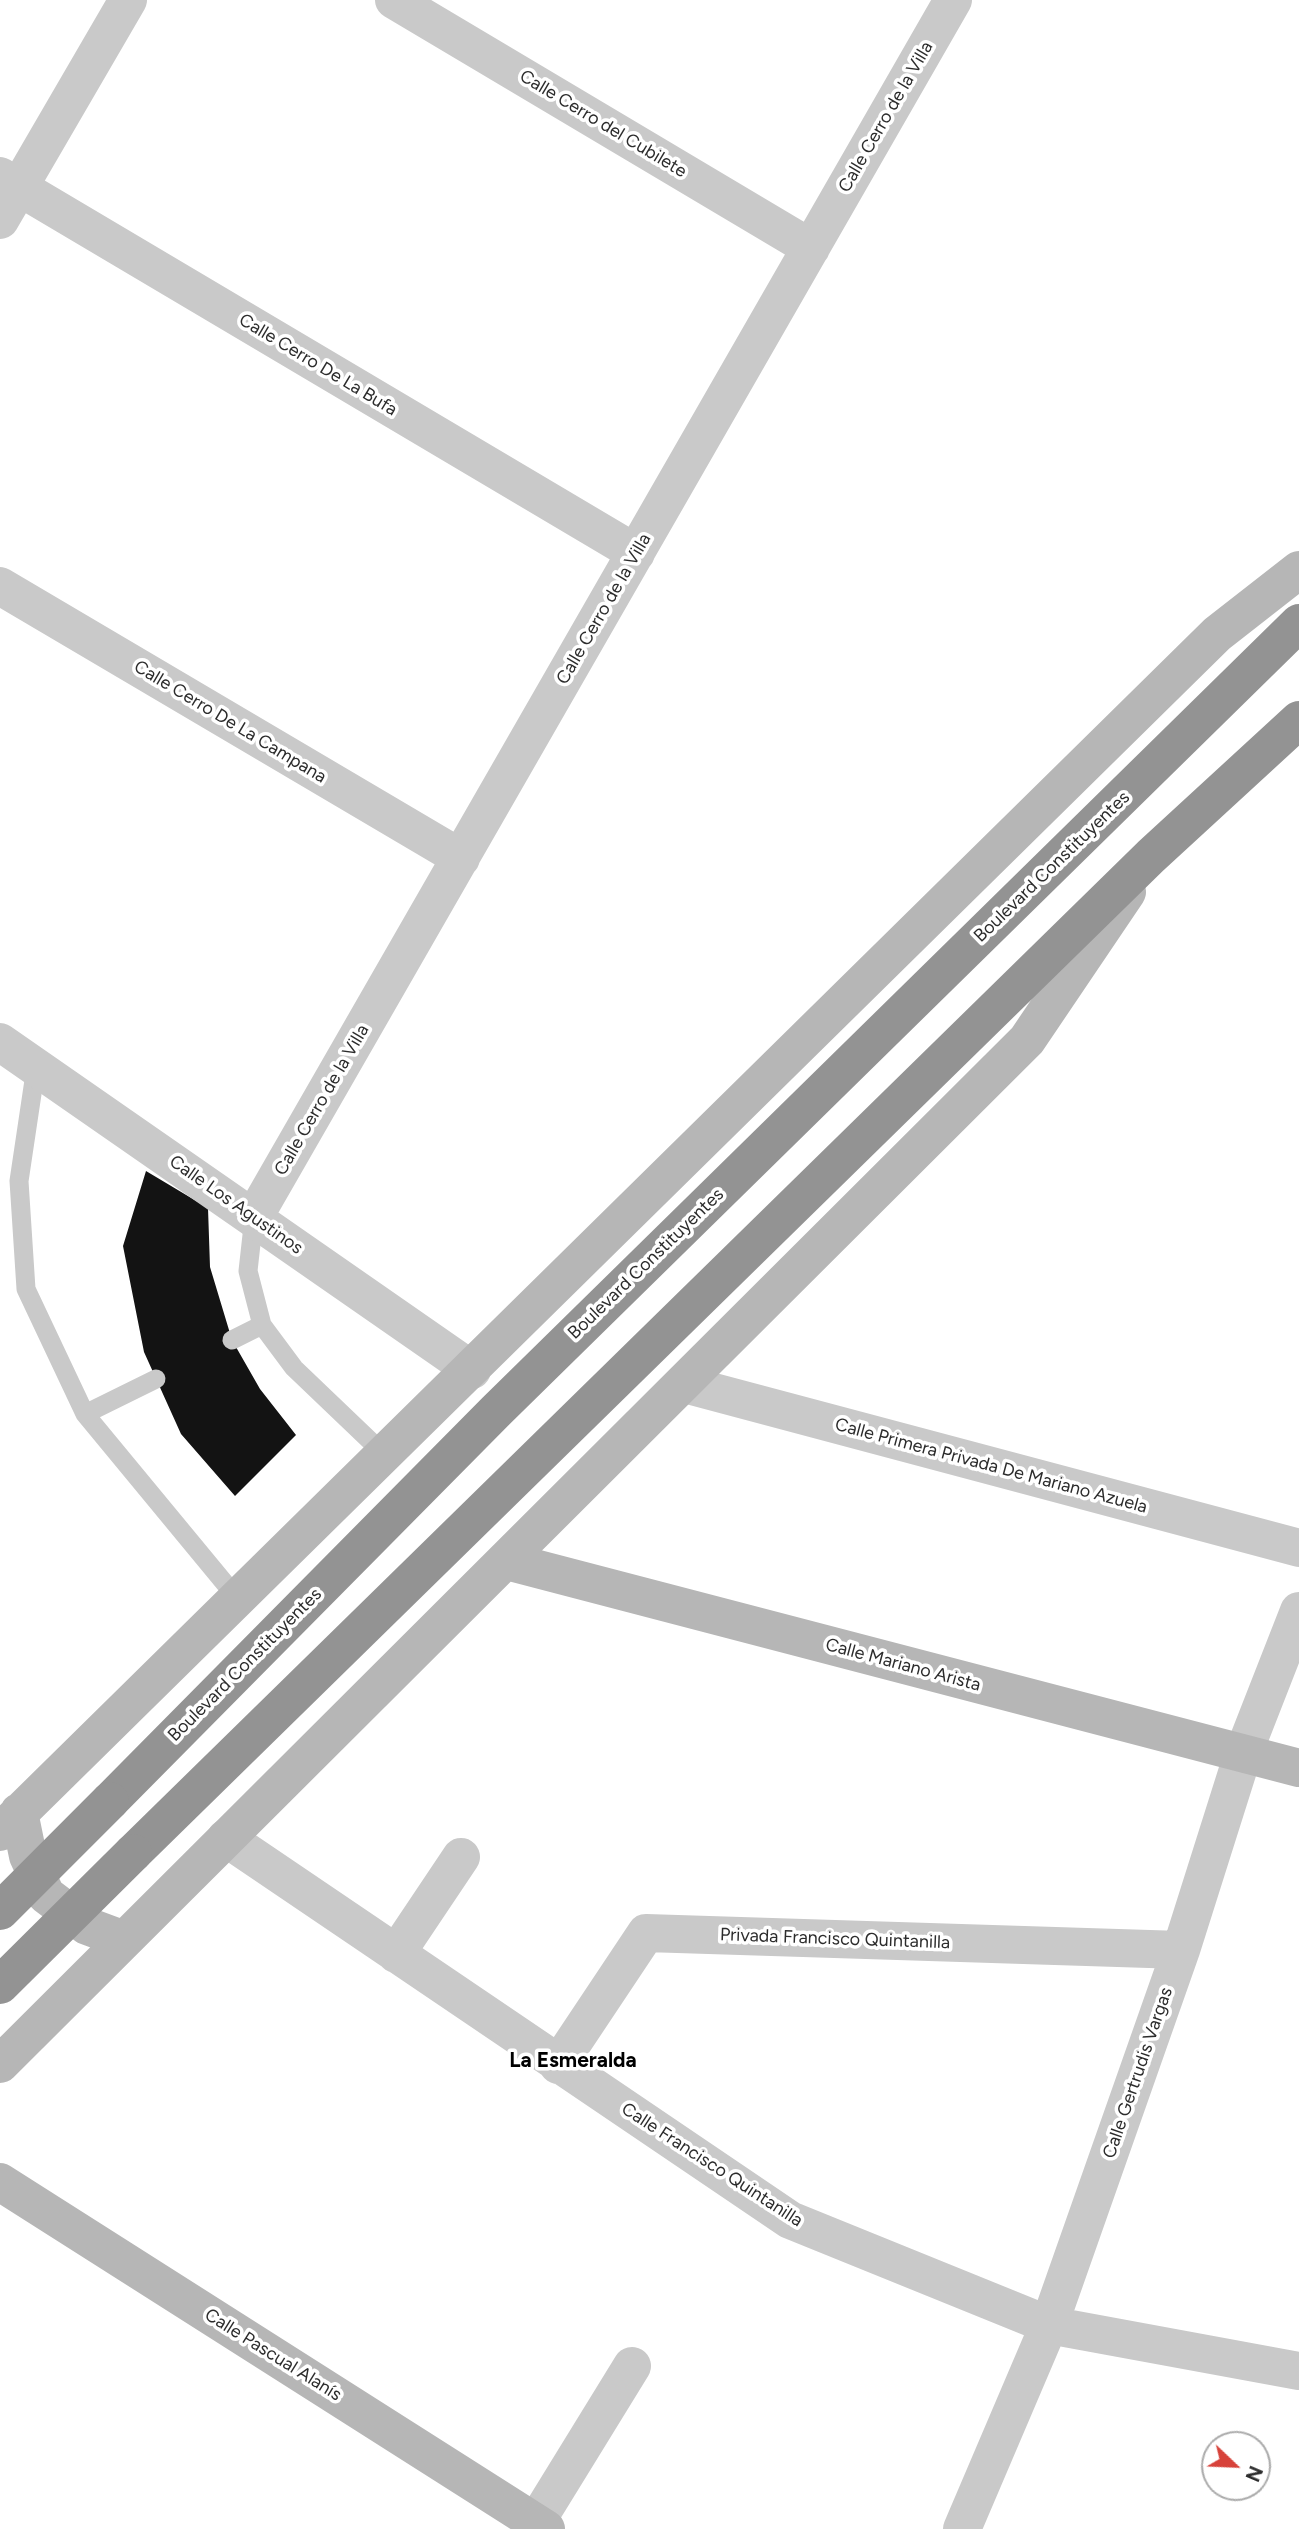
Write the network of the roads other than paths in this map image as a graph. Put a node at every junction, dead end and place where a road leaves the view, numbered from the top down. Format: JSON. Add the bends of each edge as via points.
{"nodes":[{"id":1,"x":128,"y":0,"type":"edge"},
{"id":2,"x":394,"y":0,"type":"edge"},
{"id":3,"x":953,"y":0,"type":"edge"},
{"id":4,"x":9,"y":182,"type":"edge"},
{"id":5,"x":0,"y":220,"type":"edge"},
{"id":6,"x":811,"y":248,"type":"junction"},
{"id":7,"x":636,"y":554,"type":"junction"},
{"id":8,"x":1299,"y":570,"type":"edge"},
{"id":9,"x":0,"y":586,"type":"edge"},
{"id":10,"x":1299,"y":623,"type":"edge"},
{"id":11,"x":1299,"y":720,"type":"edge"},
{"id":12,"x":1151,"y":856,"type":"junction"},
{"id":13,"x":461,"y":858,"type":"junction"},
{"id":14,"x":0,"y":1042,"type":"edge"},
{"id":15,"x":36,"y":1067,"type":"junction"},
{"id":16,"x":254,"y":1217,"type":"junction"},
{"id":17,"x":262,"y":1325,"type":"junction"},
{"id":18,"x":232,"y":1340,"type":"dead end"},
{"id":19,"x":472,"y":1370,"type":"junction"},
{"id":20,"x":156,"y":1379,"type":"dead end"},
{"id":21,"x":684,"y":1384,"type":"junction"},
{"id":22,"x":85,"y":1414,"type":"junction"},
{"id":23,"x":384,"y":1455,"type":"junction"},
{"id":24,"x":1299,"y":1548,"type":"edge"},
{"id":25,"x":507,"y":1561,"type":"junction"},
{"id":26,"x":237,"y":1598,"type":"junction"},
{"id":27,"x":1299,"y":1611,"type":"edge"},
{"id":28,"x":1243,"y":1754,"type":"junction"},
{"id":29,"x":1299,"y":1769,"type":"edge"},
{"id":30,"x":10,"y":1822,"type":"edge"},
{"id":31,"x":226,"y":1838,"type":"junction"},
{"id":32,"x":461,"y":1857,"type":"dead end"},
{"id":33,"x":0,"y":1911,"type":"edge"},
{"id":34,"x":122,"y":1939,"type":"junction"},
{"id":35,"x":1181,"y":1950,"type":"junction"},
{"id":36,"x":396,"y":1954,"type":"junction"},
{"id":37,"x":0,"y":1985,"type":"edge"},
{"id":38,"x":0,"y":2064,"type":"edge"},
{"id":39,"x":558,"y":2065,"type":"junction"},
{"id":40,"x":0,"y":2182,"type":"edge"},
{"id":41,"x":1049,"y":2325,"type":"junction"},
{"id":42,"x":632,"y":2367,"type":"dead end"},
{"id":43,"x":1299,"y":2371,"type":"edge"},
{"id":44,"x":541,"y":2526,"type":"edge"},
{"id":45,"x":962,"y":2529,"type":"edge"}],
"edges":[{"from":1,"to":4,"type":"street"},
{"from":2,"to":6,"type":"street","name":"Calle Cerro del Cubilete"},
{"from":3,"to":6,"type":"street","name":"Calle Cerro de la Villa"},
{"from":4,"to":5,"type":"street"},
{"from":4,"to":7,"type":"street","name":"Calle Cerro De La Bufa"},
{"from":6,"to":7,"type":"street","name":"Calle Cerro de la Villa"},
{"from":7,"to":13,"type":"street","name":"Calle Cerro de la Villa"},
{"from":8,"to":19,"type":"main road","via":[[1217,634]]},
{"from":9,"to":13,"type":"street","name":"Calle Cerro De La Campana"},
{"from":10,"to":33,"type":"highway","name":"Boulevard Constituyentes","bridge":true,"via":[[496,1411]]},
{"from":11,"to":12,"type":"highway"},
{"from":12,"to":21,"type":"main road","via":[[1027,1040]]},
{"from":12,"to":37,"type":"highway","bridge":true},
{"from":13,"to":16,"type":"street","name":"Calle Cerro de la Villa"},
{"from":14,"to":15,"type":"street","name":"Calle Los Agustinos"},
{"from":15,"to":16,"type":"street","name":"Calle Los Agustinos"},
{"from":15,"to":22,"type":"lane","via":[[19,1181],[26,1289]]},
{"from":16,"to":17,"type":"lane","via":[[248,1271]]},
{"from":16,"to":19,"type":"street","name":"Calle Los Agustinos"},
{"from":17,"to":18,"type":"lane"},
{"from":17,"to":23,"type":"lane","via":[[294,1368]]},
{"from":19,"to":23,"type":"main road"},
{"from":20,"to":22,"type":"lane"},
{"from":21,"to":24,"type":"street","name":"Calle Primera Privada De Mariano Azuela"},
{"from":21,"to":25,"type":"main road"},
{"from":22,"to":26,"type":"lane"},
{"from":23,"to":26,"type":"main road"},
{"from":25,"to":28,"type":"main road","name":"Calle Mariano Arista"},
{"from":25,"to":31,"type":"main road"},
{"from":26,"to":30,"type":"main road"},
{"from":27,"to":28,"type":"street","name":"Calle Gertrudis Vargas"},
{"from":28,"to":29,"type":"main road","name":"Calle Mariano Arista"},
{"from":28,"to":35,"type":"street","name":"Calle Gertrudis Vargas"},
{"from":30,"to":34,"type":"main road","via":[[46,1895],[87,1926]]},
{"from":31,"to":34,"type":"main road"},
{"from":31,"to":36,"type":"street","name":"Calle Francisco Quintanilla"},
{"from":32,"to":36,"type":"street"},
{"from":34,"to":38,"type":"main road"},
{"from":35,"to":39,"type":"street","name":"Privada Francisco Quintanilla","via":[[646,1933]]},
{"from":35,"to":41,"type":"street","name":"Calle Gertrudis Vargas"},
{"from":36,"to":39,"type":"street","name":"Calle Francisco Quintanilla"},
{"from":39,"to":41,"type":"street","name":"Calle Francisco Quintanilla","via":[[790,2220]]},
{"from":40,"to":44,"type":"main road","name":"Calle Pascual Alanís"},
{"from":41,"to":43,"type":"street","name":"Calle Francisco Quintanilla"},
{"from":41,"to":45,"type":"street","name":"Calle Gertrudis Vargas"},
{"from":42,"to":44,"type":"street"}]}
